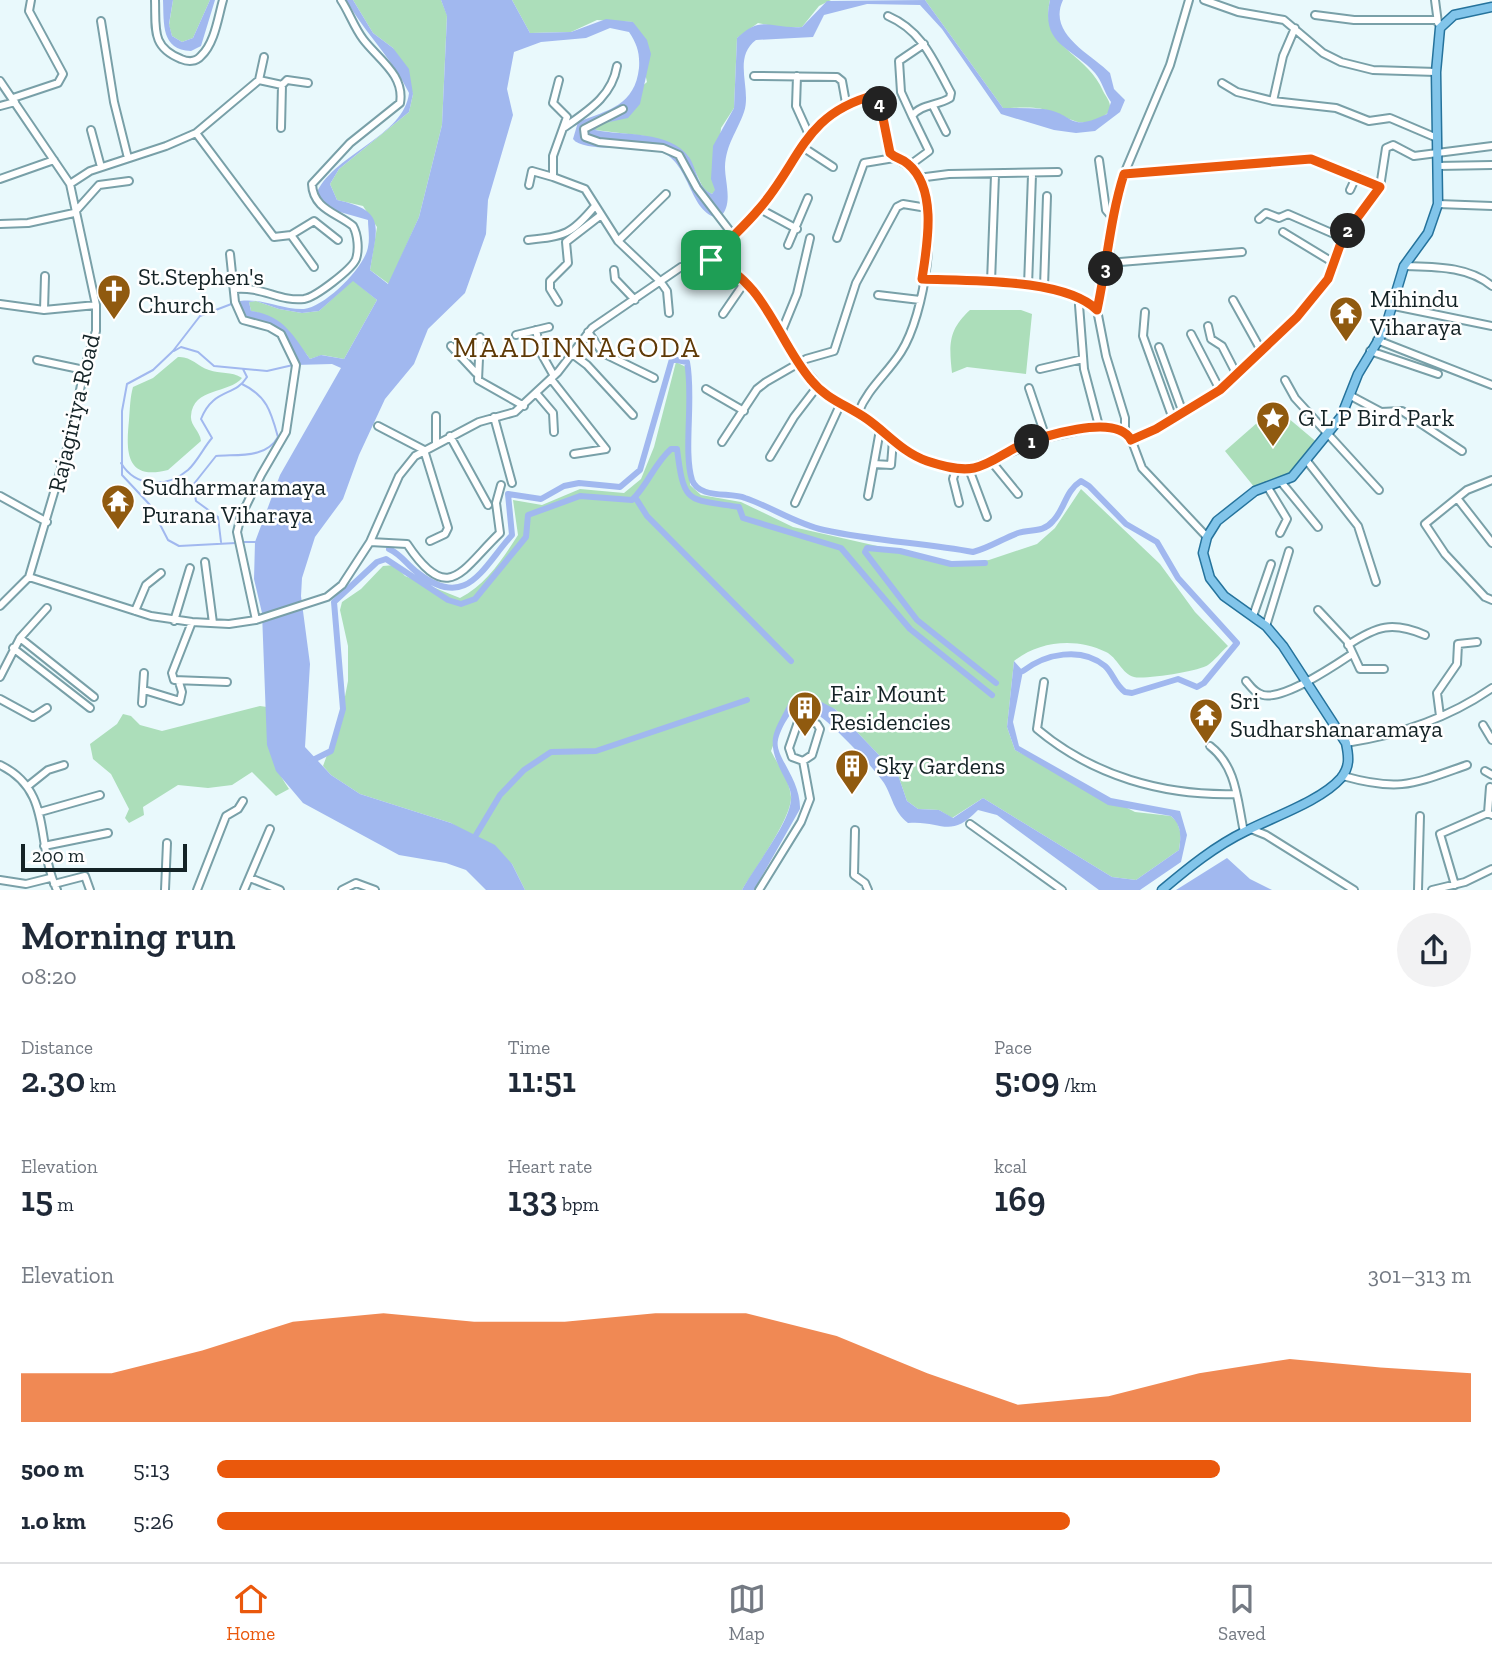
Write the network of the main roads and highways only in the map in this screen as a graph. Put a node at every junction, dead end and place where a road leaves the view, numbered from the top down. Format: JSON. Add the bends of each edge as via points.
{"nodes":[{"id":1,"x":1492,"y":7,"type":"edge"},
{"id":2,"x":1162,"y":890,"type":"edge"}],
"edges":[{"from":1,"to":2,"type":"main road","via":[[1454,15],[1438,24],[1438,204],[1428,233],[1404,266],[1394,306],[1341,417],[1307,461],[1282,483],[1233,505],[1207,537],[1203,553],[1210,578],[1224,596],[1266,626],[1306,682],[1346,743],[1349,761],[1343,776],[1329,789],[1247,830]]}]}
